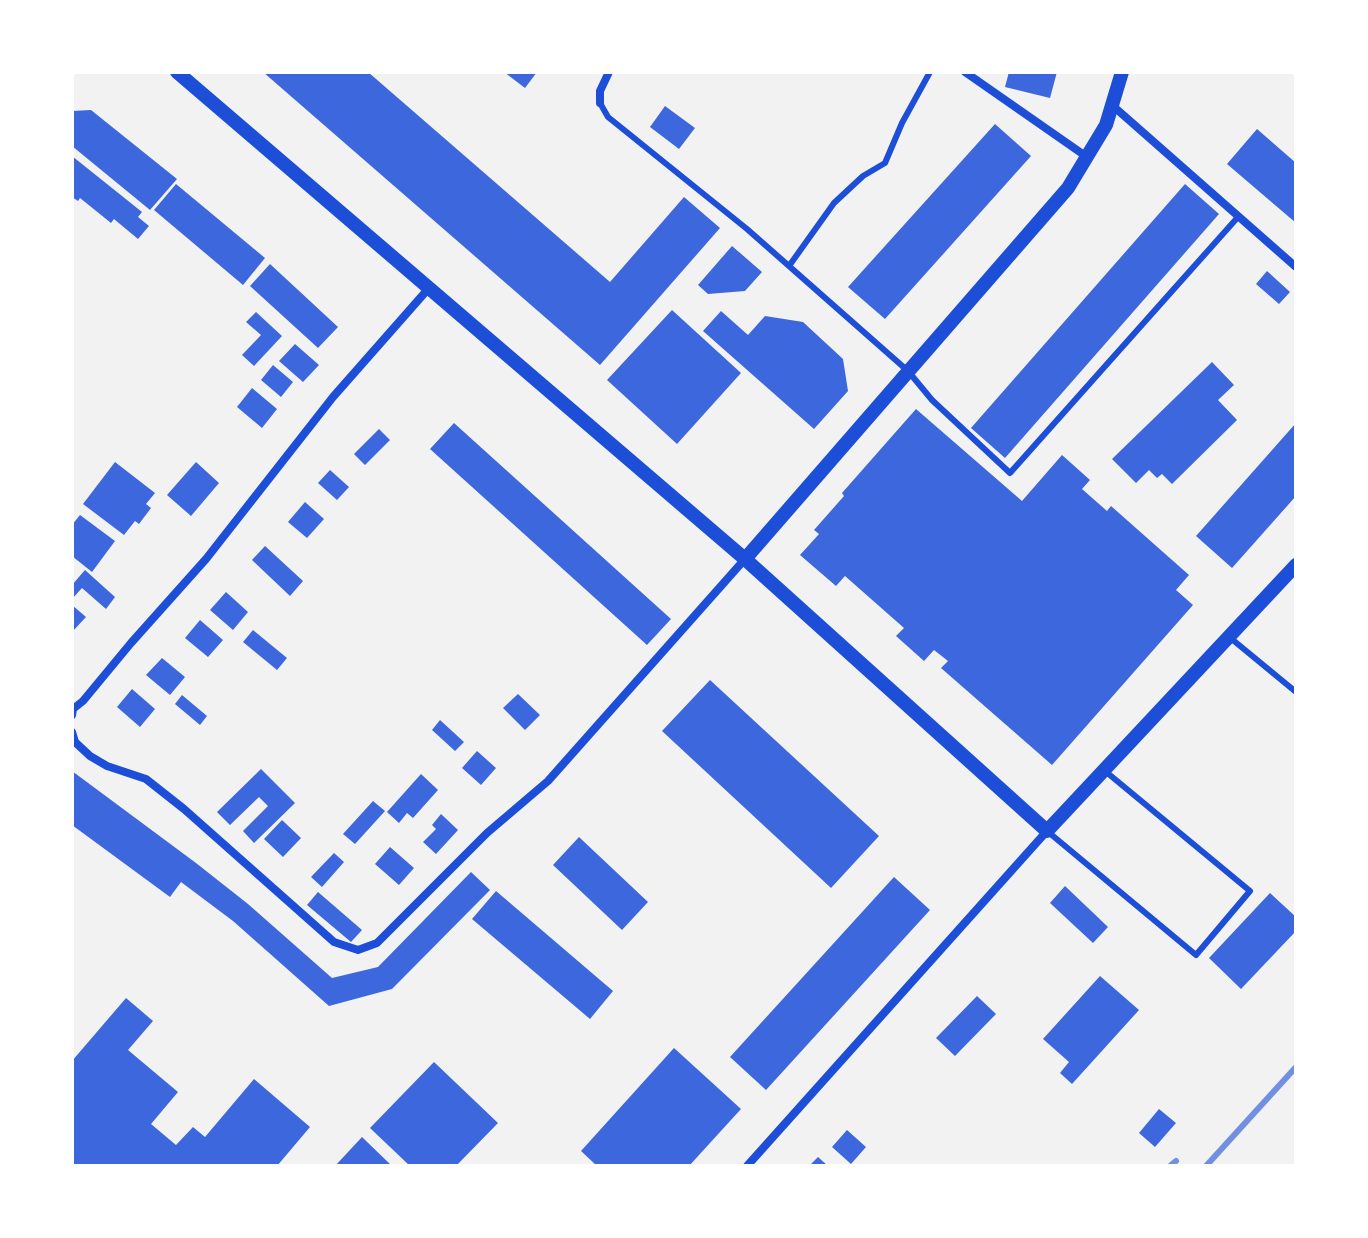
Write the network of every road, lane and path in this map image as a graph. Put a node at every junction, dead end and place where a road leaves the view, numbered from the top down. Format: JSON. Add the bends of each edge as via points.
{"nodes":[{"id":1,"x":177,"y":72,"type":"edge"},
{"id":2,"x":609,"y":72,"type":"edge"},
{"id":3,"x":930,"y":72,"type":"edge"},
{"id":4,"x":965,"y":72,"type":"edge"},
{"id":5,"x":1122,"y":72,"type":"edge"},
{"id":6,"x":600,"y":103,"type":"joint"},
{"id":7,"x":1113,"y":106,"type":"junction"},
{"id":8,"x":1087,"y":157,"type":"junction"},
{"id":9,"x":1238,"y":217,"type":"junction"},
{"id":10,"x":789,"y":266,"type":"junction"},
{"id":11,"x":1296,"y":267,"type":"edge"},
{"id":12,"x":429,"y":288,"type":"junction"},
{"id":13,"x":908,"y":371,"type":"junction"},
{"id":14,"x":745,"y":559,"type":"junction"},
{"id":15,"x":1296,"y":565,"type":"edge"},
{"id":16,"x":1228,"y":636,"type":"junction"},
{"id":17,"x":1296,"y":692,"type":"edge"},
{"id":18,"x":72,"y":715,"type":"edge"},
{"id":19,"x":72,"y":732,"type":"edge"},
{"id":20,"x":1105,"y":771,"type":"junction"},
{"id":21,"x":1047,"y":831,"type":"junction"},
{"id":22,"x":747,"y":1166,"type":"edge"}],
"edges":[{"from":1,"to":12,"type":"street"},
{"from":2,"to":6,"type":"street"},
{"from":3,"to":10,"type":"lane","via":[[885,163],[834,203]]},
{"from":4,"to":8,"type":"street"},
{"from":5,"to":7,"type":"street"},
{"from":6,"to":10,"type":"lane","via":[[608,117]]},
{"from":7,"to":8,"type":"street"},
{"from":7,"to":9,"type":"street"},
{"from":8,"to":13,"type":"street","via":[[1068,188]]},
{"from":9,"to":11,"type":"street"},
{"from":9,"to":13,"type":"lane","via":[[1010,473]]},
{"from":10,"to":13,"type":"lane"},
{"from":12,"to":14,"type":"street"},
{"from":12,"to":18,"type":"street"},
{"from":13,"to":14,"type":"street"},
{"from":14,"to":19,"type":"street","via":[[548,781],[487,833],[377,943],[358,950],[334,942],[184,809],[146,779],[90,756]]},
{"from":14,"to":21,"type":"street"},
{"from":15,"to":16,"type":"street"},
{"from":16,"to":17,"type":"lane"},
{"from":16,"to":20,"type":"street"},
{"from":20,"to":21,"type":"street"},
{"from":20,"to":21,"type":"lane","via":[[1250,891],[1196,955]]},
{"from":21,"to":22,"type":"street"}]}
